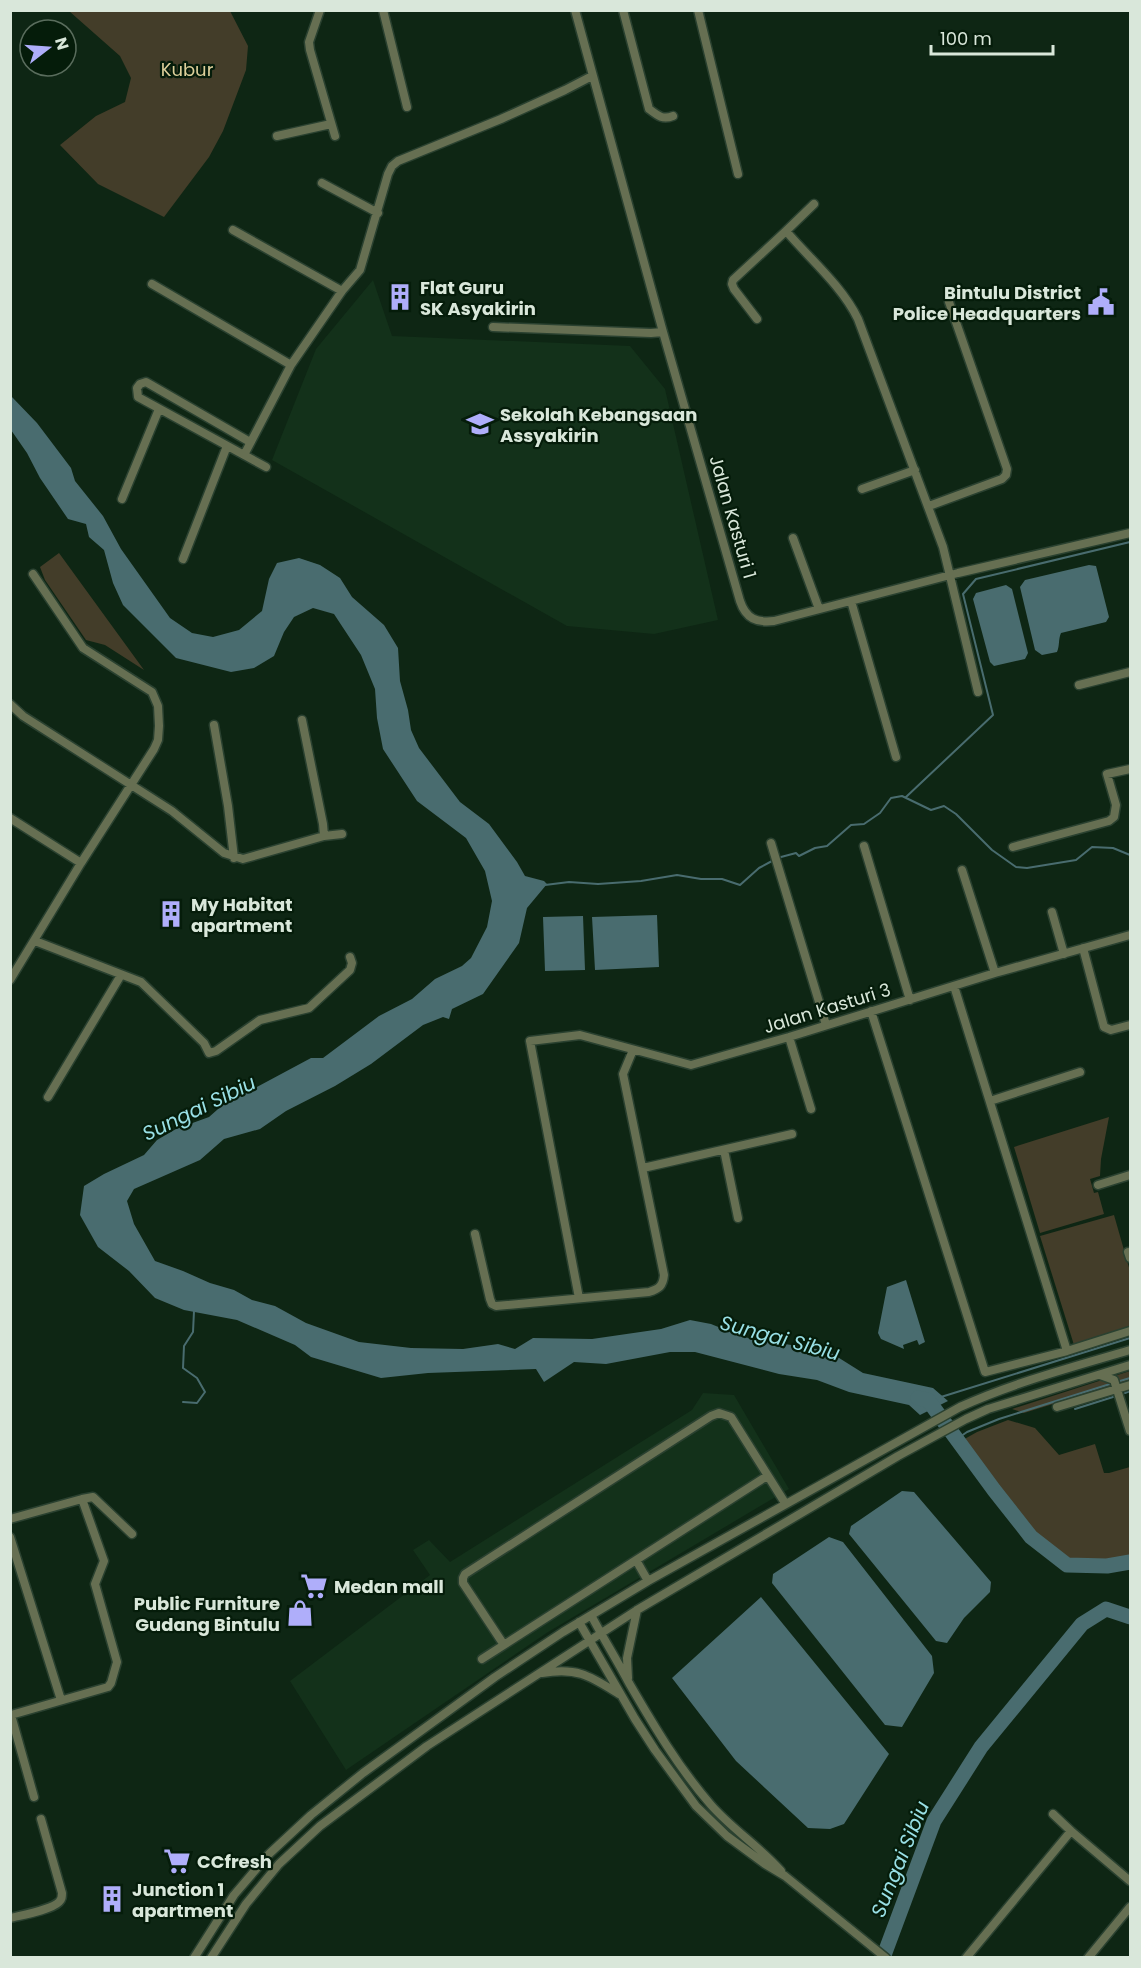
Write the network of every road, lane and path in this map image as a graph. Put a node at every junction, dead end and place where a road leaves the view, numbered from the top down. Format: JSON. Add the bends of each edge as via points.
{"nodes":[{"id":1,"x":320,"y":10,"type":"edge"},
{"id":2,"x":382,"y":10,"type":"edge"},
{"id":3,"x":575,"y":10,"type":"edge"},
{"id":4,"x":623,"y":10,"type":"edge"},
{"id":5,"x":698,"y":10,"type":"edge"},
{"id":6,"x":592,"y":76,"type":"junction"},
{"id":7,"x":407,"y":107,"type":"dead end"},
{"id":8,"x":673,"y":116,"type":"dead end"},
{"id":9,"x":331,"y":124,"type":"junction"},
{"id":10,"x":277,"y":136,"type":"dead end"},
{"id":11,"x":335,"y":136,"type":"dead end"},
{"id":12,"x":738,"y":174,"type":"dead end"},
{"id":13,"x":322,"y":183,"type":"dead end"},
{"id":14,"x":814,"y":204,"type":"dead end"},
{"id":15,"x":378,"y":213,"type":"junction"},
{"id":16,"x":233,"y":230,"type":"dead end"},
{"id":17,"x":786,"y":231,"type":"junction"},
{"id":18,"x":152,"y":284,"type":"dead end"},
{"id":19,"x":342,"y":291,"type":"junction"},
{"id":20,"x":949,"y":302,"type":"dead end"},
{"id":21,"x":757,"y":320,"type":"dead end"},
{"id":22,"x":493,"y":327,"type":"dead end"},
{"id":23,"x":663,"y":332,"type":"junction"},
{"id":24,"x":291,"y":364,"type":"junction"},
{"id":25,"x":159,"y":408,"type":"junction"},
{"id":26,"x":250,"y":442,"type":"junction"},
{"id":27,"x":227,"y":446,"type":"junction"},
{"id":28,"x":244,"y":455,"type":"junction"},
{"id":29,"x":266,"y":467,"type":"dead end"},
{"id":30,"x":915,"y":471,"type":"junction"},
{"id":31,"x":862,"y":489,"type":"dead end"},
{"id":32,"x":122,"y":499,"type":"dead end"},
{"id":33,"x":929,"y":506,"type":"junction"},
{"id":34,"x":1131,"y":533,"type":"edge"},
{"id":35,"x":793,"y":538,"type":"dead end"},
{"id":36,"x":183,"y":560,"type":"dead end"},
{"id":37,"x":33,"y":574,"type":"dead end"},
{"id":38,"x":950,"y":576,"type":"junction"},
{"id":39,"x":851,"y":601,"type":"junction"},
{"id":40,"x":819,"y":609,"type":"junction"},
{"id":41,"x":1131,"y":672,"type":"edge"},
{"id":42,"x":1080,"y":685,"type":"dead end"},
{"id":43,"x":978,"y":692,"type":"dead end"},
{"id":44,"x":10,"y":704,"type":"edge"},
{"id":45,"x":302,"y":720,"type":"dead end"},
{"id":46,"x":214,"y":726,"type":"dead end"},
{"id":47,"x":896,"y":757,"type":"dead end"},
{"id":48,"x":1131,"y":769,"type":"edge"},
{"id":49,"x":133,"y":785,"type":"junction"},
{"id":50,"x":10,"y":818,"type":"edge"},
{"id":51,"x":342,"y":834,"type":"dead end"},
{"id":52,"x":324,"y":836,"type":"junction"},
{"id":53,"x":771,"y":843,"type":"dead end"},
{"id":54,"x":864,"y":846,"type":"dead end"},
{"id":55,"x":1012,"y":846,"type":"dead end"},
{"id":56,"x":234,"y":858,"type":"junction"},
{"id":57,"x":81,"y":863,"type":"junction"},
{"id":58,"x":963,"y":870,"type":"dead end"},
{"id":59,"x":1052,"y":912,"type":"dead end"},
{"id":60,"x":1131,"y":935,"type":"edge"},
{"id":61,"x":35,"y":941,"type":"junction"},
{"id":62,"x":1083,"y":948,"type":"junction"},
{"id":63,"x":1064,"y":954,"type":"junction"},
{"id":64,"x":350,"y":957,"type":"dead end"},
{"id":65,"x":995,"y":974,"type":"junction"},
{"id":66,"x":121,"y":975,"type":"junction"},
{"id":67,"x":10,"y":980,"type":"edge"},
{"id":68,"x":954,"y":986,"type":"junction"},
{"id":69,"x":910,"y":1000,"type":"junction"},
{"id":70,"x":871,"y":1011,"type":"junction"},
{"id":71,"x":826,"y":1025,"type":"junction"},
{"id":72,"x":1131,"y":1025,"type":"edge"},
{"id":73,"x":789,"y":1037,"type":"junction"},
{"id":74,"x":633,"y":1050,"type":"junction"},
{"id":75,"x":1080,"y":1072,"type":"dead end"},
{"id":76,"x":48,"y":1097,"type":"dead end"},
{"id":77,"x":990,"y":1101,"type":"junction"},
{"id":78,"x":811,"y":1109,"type":"dead end"},
{"id":79,"x":792,"y":1134,"type":"dead end"},
{"id":80,"x":724,"y":1150,"type":"junction"},
{"id":81,"x":643,"y":1168,"type":"junction"},
{"id":82,"x":1131,"y":1175,"type":"edge"},
{"id":83,"x":1098,"y":1185,"type":"dead end"},
{"id":84,"x":738,"y":1218,"type":"dead end"},
{"id":85,"x":475,"y":1234,"type":"dead end"},
{"id":86,"x":579,"y":1298,"type":"junction"},
{"id":87,"x":1131,"y":1331,"type":"edge"},
{"id":88,"x":1131,"y":1350,"type":"edge"},
{"id":89,"x":1067,"y":1351,"type":"junction"},
{"id":90,"x":1131,"y":1365,"type":"edge"},
{"id":91,"x":1099,"y":1374,"type":"junction"},
{"id":92,"x":1131,"y":1385,"type":"edge"},
{"id":93,"x":1117,"y":1389,"type":"junction"},
{"id":94,"x":1057,"y":1407,"type":"dead end"},
{"id":95,"x":1131,"y":1431,"type":"edge"},
{"id":96,"x":767,"y":1476,"type":"junction"},
{"id":97,"x":82,"y":1499,"type":"junction"},
{"id":98,"x":785,"y":1503,"type":"junction"},
{"id":99,"x":10,"y":1519,"type":"edge"},
{"id":100,"x":132,"y":1534,"type":"dead end"},
{"id":101,"x":10,"y":1537,"type":"edge"},
{"id":102,"x":636,"y":1560,"type":"junction"},
{"id":103,"x":648,"y":1581,"type":"junction"},
{"id":104,"x":637,"y":1610,"type":"junction"},
{"id":105,"x":591,"y":1615,"type":"junction"},
{"id":106,"x":579,"y":1622,"type":"junction"},
{"id":107,"x":600,"y":1633,"type":"junction"},
{"id":108,"x":590,"y":1640,"type":"junction"},
{"id":109,"x":504,"y":1645,"type":"junction"},
{"id":110,"x":482,"y":1659,"type":"dead end"},
{"id":111,"x":536,"y":1674,"type":"junction"},
{"id":112,"x":628,"y":1680,"type":"junction"},
{"id":113,"x":622,"y":1696,"type":"junction"},
{"id":114,"x":61,"y":1700,"type":"junction"},
{"id":115,"x":34,"y":1797,"type":"dead end"},
{"id":116,"x":1053,"y":1814,"type":"dead end"},
{"id":117,"x":41,"y":1819,"type":"dead end"},
{"id":118,"x":1071,"y":1831,"type":"junction"},
{"id":119,"x":785,"y":1876,"type":"junction"},
{"id":120,"x":1131,"y":1881,"type":"edge"},
{"id":121,"x":1131,"y":1907,"type":"edge"},
{"id":122,"x":10,"y":1918,"type":"edge"},
{"id":123,"x":194,"y":1958,"type":"edge"},
{"id":124,"x":211,"y":1958,"type":"edge"},
{"id":125,"x":886,"y":1958,"type":"edge"},
{"id":126,"x":966,"y":1958,"type":"edge"},
{"id":127,"x":1088,"y":1958,"type":"edge"}],
"edges":[{"from":1,"to":9,"type":"street","via":[[309,42]]},
{"from":2,"to":7,"type":"street"},
{"from":3,"to":6,"type":"street","name":"Jalan Kasturi 1"},
{"from":4,"to":8,"type":"street","via":[[650,109],[665,119]]},
{"from":5,"to":12,"type":"street"},
{"from":6,"to":15,"type":"street","via":[[399,161],[388,174]]},
{"from":6,"to":23,"type":"street","name":"Jalan Kasturi 1"},
{"from":9,"to":10,"type":"street"},
{"from":9,"to":11,"type":"street"},
{"from":13,"to":15,"type":"street"},
{"from":14,"to":17,"type":"street"},
{"from":15,"to":19,"type":"street","via":[[362,265]]},
{"from":16,"to":19,"type":"street"},
{"from":17,"to":21,"type":"street","via":[[733,280],[734,289]]},
{"from":17,"to":30,"type":"street","via":[[852,306]]},
{"from":18,"to":24,"type":"street"},
{"from":19,"to":24,"type":"street"},
{"from":20,"to":33,"type":"street","via":[[1007,469],[1002,479]]},
{"from":22,"to":23,"type":"street"},
{"from":23,"to":40,"type":"street","name":"Jalan Kasturi 1","via":[[743,609],[752,619],[763,622]]},
{"from":24,"to":26,"type":"street"},
{"from":25,"to":26,"type":"street","via":[[138,397],[140,384],[146,382]]},
{"from":25,"to":27,"type":"street"},
{"from":25,"to":32,"type":"street"},
{"from":26,"to":28,"type":"street"},
{"from":27,"to":28,"type":"street"},
{"from":27,"to":36,"type":"street"},
{"from":28,"to":29,"type":"street"},
{"from":30,"to":31,"type":"street"},
{"from":30,"to":33,"type":"street"},
{"from":33,"to":38,"type":"street"},
{"from":34,"to":38,"type":"street","name":"Jalan Kasturi 1"},
{"from":35,"to":40,"type":"street"},
{"from":37,"to":49,"type":"street","via":[[83,648],[155,697],[158,740]]},
{"from":38,"to":39,"type":"street","name":"Jalan Kasturi 1"},
{"from":38,"to":43,"type":"street"},
{"from":39,"to":40,"type":"street","name":"Jalan Kasturi 1"},
{"from":39,"to":47,"type":"street"},
{"from":41,"to":42,"type":"street"},
{"from":44,"to":49,"type":"street"},
{"from":45,"to":52,"type":"street"},
{"from":46,"to":56,"type":"street"},
{"from":48,"to":55,"type":"street","via":[[1107,774],[1116,805],[1114,817]]},
{"from":49,"to":56,"type":"street"},
{"from":49,"to":57,"type":"street"},
{"from":50,"to":57,"type":"street"},
{"from":51,"to":52,"type":"street"},
{"from":52,"to":56,"type":"street","via":[[243,859]]},
{"from":53,"to":71,"type":"street"},
{"from":54,"to":69,"type":"street"},
{"from":57,"to":61,"type":"street"},
{"from":58,"to":65,"type":"street"},
{"from":59,"to":63,"type":"street"},
{"from":60,"to":62,"type":"street","name":"Jalan Kasturi 3"},
{"from":61,"to":66,"type":"street"},
{"from":61,"to":67,"type":"street"},
{"from":62,"to":63,"type":"street","name":"Jalan Kasturi 3"},
{"from":62,"to":72,"type":"street","via":[[1104,1027],[1111,1030]]},
{"from":63,"to":65,"type":"street","name":"Jalan Kasturi 3"},
{"from":64,"to":66,"type":"street","via":[[350,970],[309,1008],[260,1020],[209,1053],[204,1043],[141,982]]},
{"from":65,"to":68,"type":"street","name":"Jalan Kasturi 3"},
{"from":66,"to":76,"type":"street"},
{"from":68,"to":69,"type":"street","name":"Jalan Kasturi 3"},
{"from":68,"to":77,"type":"street"},
{"from":69,"to":70,"type":"street","name":"Jalan Kasturi 3"},
{"from":70,"to":71,"type":"street","name":"Jalan Kasturi 3"},
{"from":70,"to":89,"type":"street","via":[[984,1370]]},
{"from":71,"to":73,"type":"street","name":"Jalan Kasturi 3"},
{"from":73,"to":74,"type":"street","name":"Jalan Kasturi 3","via":[[687,1066]]},
{"from":73,"to":78,"type":"street"},
{"from":74,"to":81,"type":"street","via":[[623,1074]]},
{"from":74,"to":86,"type":"street","name":"Jalan Kasturi 3","via":[[580,1035],[530,1041]]},
{"from":75,"to":77,"type":"street"},
{"from":77,"to":89,"type":"street"},
{"from":79,"to":80,"type":"street"},
{"from":80,"to":81,"type":"street"},
{"from":80,"to":84,"type":"street"},
{"from":81,"to":86,"type":"street","via":[[663,1283],[649,1292]]},
{"from":82,"to":83,"type":"street"},
{"from":85,"to":86,"type":"street","via":[[492,1304]]},
{"from":87,"to":89,"type":"street"},
{"from":88,"to":98,"type":"street","via":[[984,1396]]},
{"from":90,"to":91,"type":"street"},
{"from":91,"to":93,"type":"street","via":[[1110,1378]]},
{"from":91,"to":104,"type":"street","via":[[988,1409],[951,1427]]},
{"from":92,"to":93,"type":"street"},
{"from":93,"to":94,"type":"street"},
{"from":93,"to":95,"type":"street"},
{"from":96,"to":98,"type":"street"},
{"from":96,"to":102,"type":"street"},
{"from":96,"to":109,"type":"street","via":[[731,1417],[719,1413],[465,1574],[463,1583]]},
{"from":97,"to":99,"type":"street"},
{"from":97,"to":100,"type":"street","via":[[93,1497]]},
{"from":97,"to":114,"type":"street","via":[[104,1561],[95,1584],[117,1662],[108,1687]]},
{"from":98,"to":103,"type":"street"},
{"from":101,"to":114,"type":"street"},
{"from":102,"to":103,"type":"street"},
{"from":102,"to":109,"type":"street"},
{"from":103,"to":105,"type":"street"},
{"from":104,"to":107,"type":"street"},
{"from":104,"to":112,"type":"street","via":[[627,1658]]},
{"from":105,"to":106,"type":"street"},
{"from":105,"to":107,"type":"street"},
{"from":106,"to":108,"type":"street"},
{"from":106,"to":123,"type":"street","via":[[364,1771],[311,1815],[269,1854],[234,1895]]},
{"from":107,"to":108,"type":"street"},
{"from":107,"to":112,"type":"street"},
{"from":108,"to":111,"type":"street"},
{"from":108,"to":113,"type":"street"},
{"from":109,"to":110,"type":"street"},
{"from":111,"to":113,"type":"street","via":[[555,1671],[588,1675]]},
{"from":111,"to":124,"type":"street","via":[[427,1746],[320,1826],[279,1864]]},
{"from":112,"to":119,"type":"street","via":[[656,1731],[695,1786]]},
{"from":113,"to":119,"type":"street","via":[[696,1806],[727,1836]]},
{"from":114,"to":115,"type":"street","via":[[10,1715]]},
{"from":116,"to":118,"type":"street"},
{"from":117,"to":122,"type":"street","via":[[62,1898],[52,1906]]},
{"from":118,"to":120,"type":"street"},
{"from":118,"to":126,"type":"street"},
{"from":119,"to":125,"type":"street"},
{"from":121,"to":127,"type":"street"}]}
